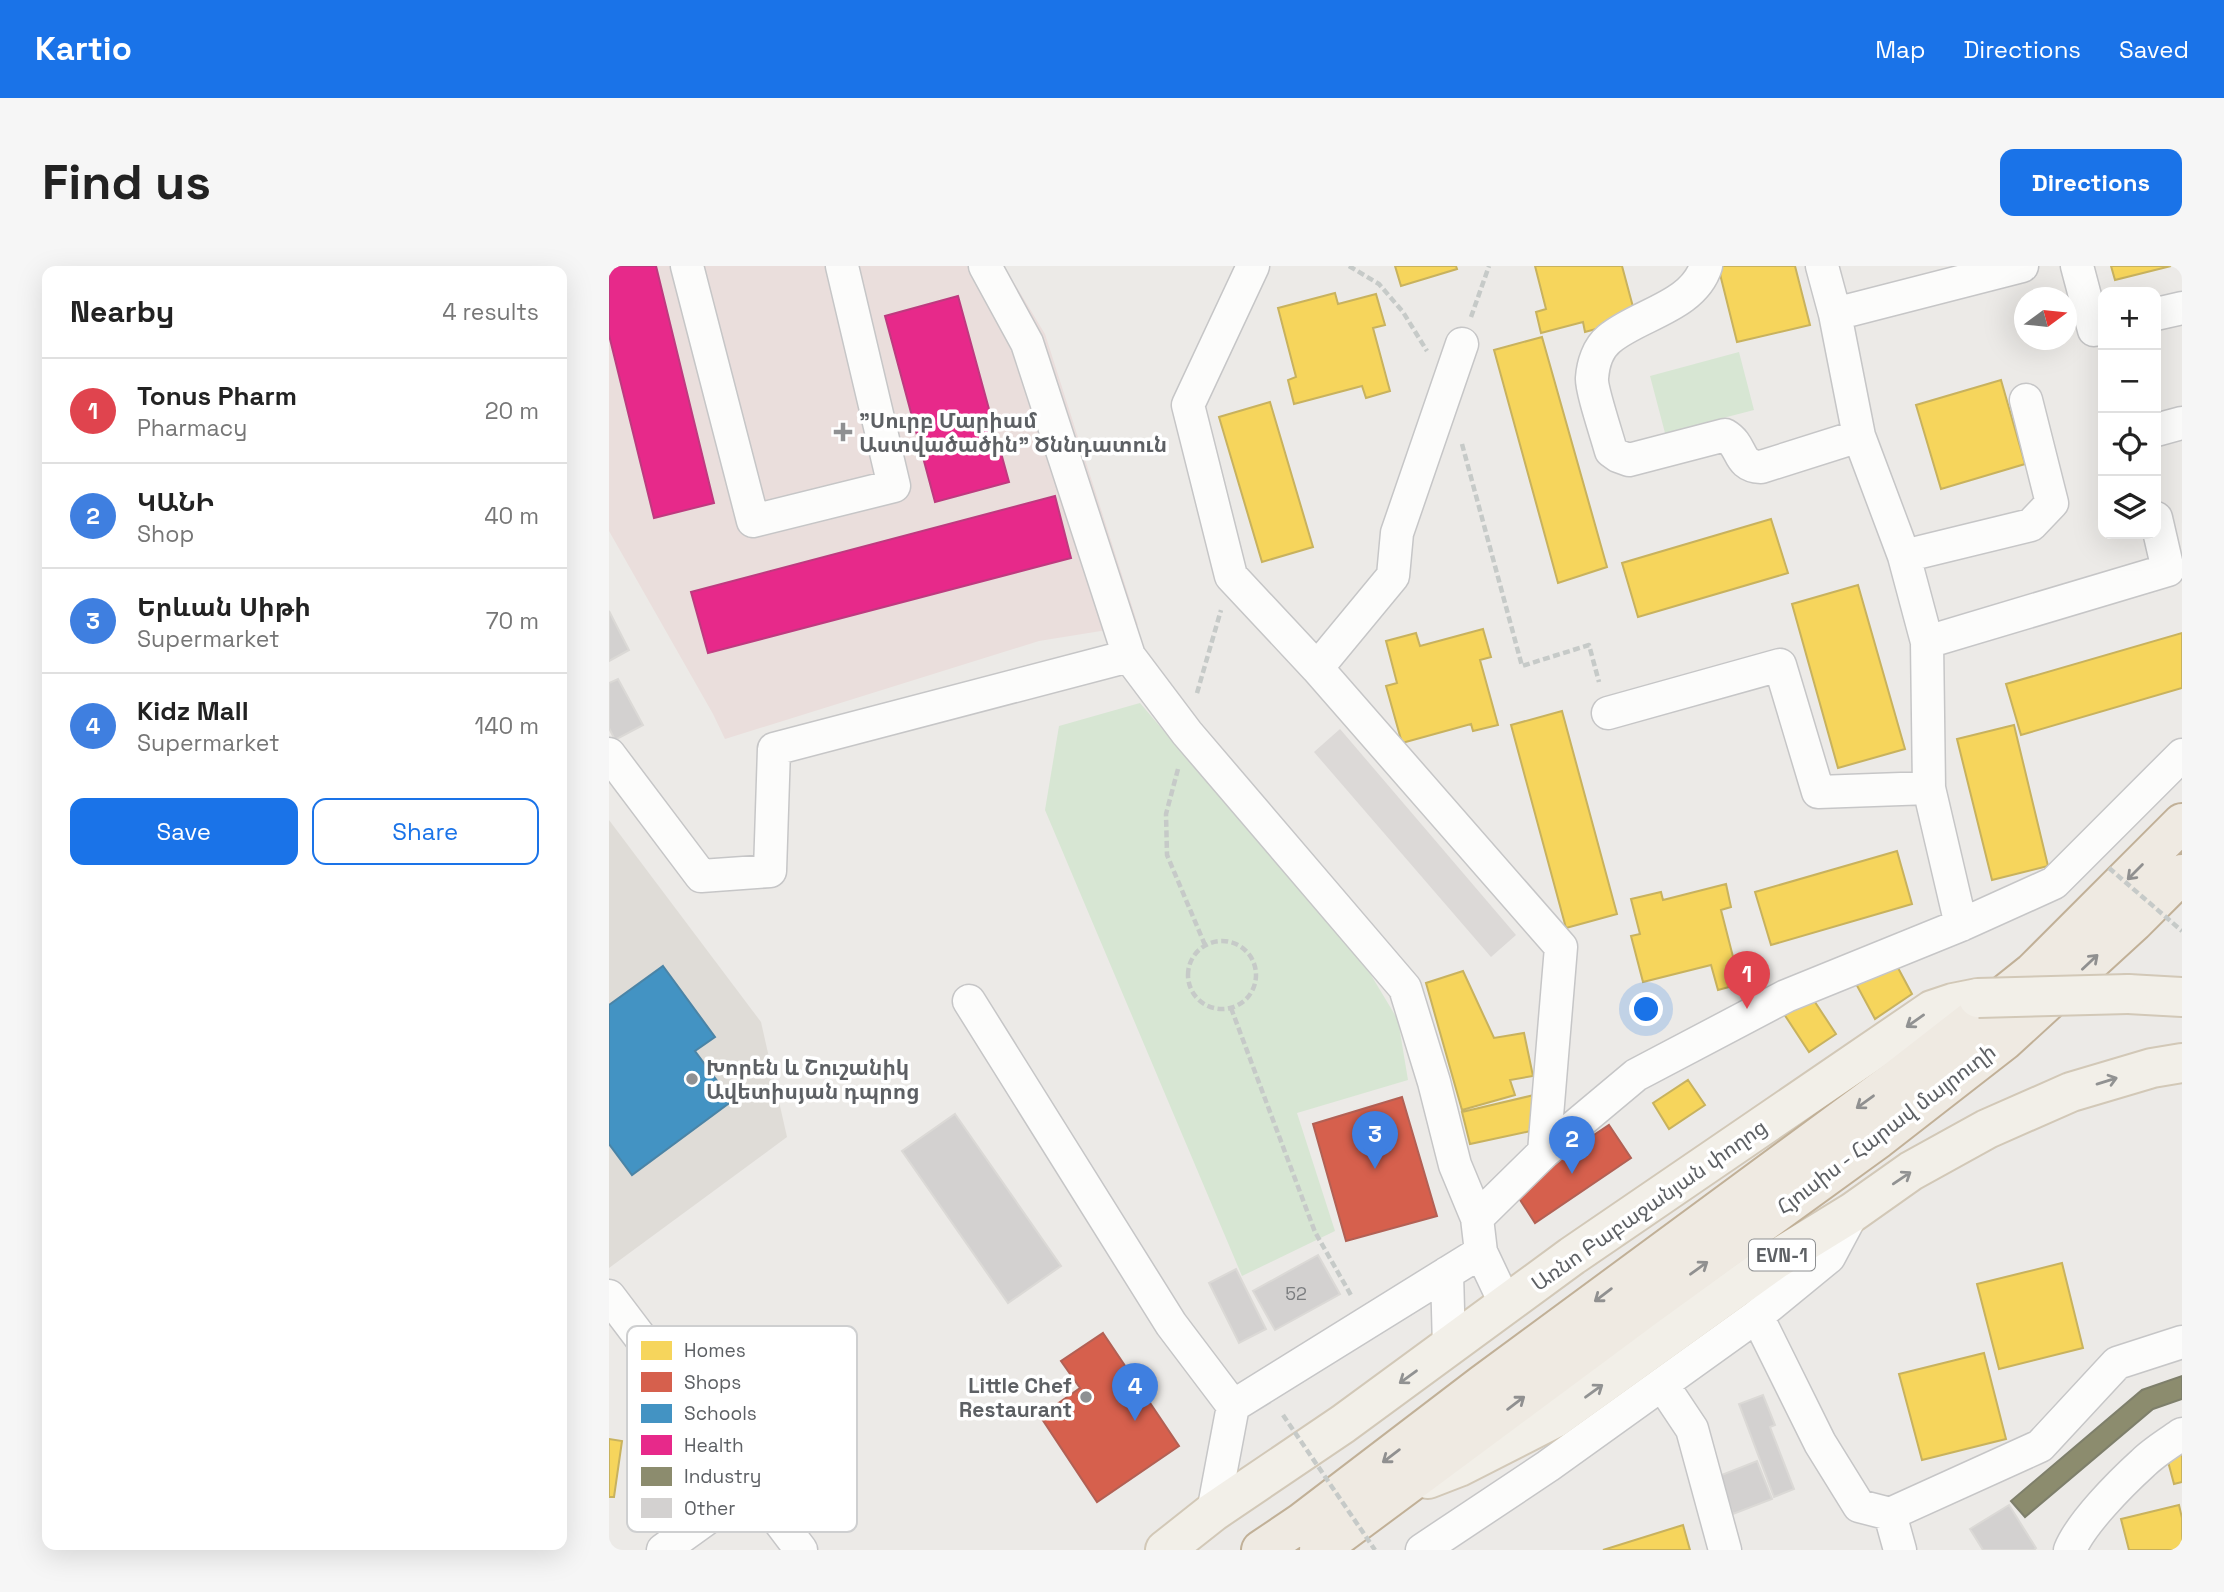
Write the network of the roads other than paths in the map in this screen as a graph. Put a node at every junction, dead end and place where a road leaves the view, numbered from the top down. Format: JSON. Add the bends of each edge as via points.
{"nodes":[{"id":1,"x":687,"y":266,"type":"edge"},
{"id":2,"x":842,"y":266,"type":"edge"},
{"id":3,"x":985,"y":266,"type":"edge"},
{"id":4,"x":1253,"y":266,"type":"edge"},
{"id":5,"x":1706,"y":266,"type":"edge"},
{"id":6,"x":1822,"y":266,"type":"edge"},
{"id":7,"x":2022,"y":266,"type":"edge"},
{"id":8,"x":2077,"y":266,"type":"edge"},
{"id":9,"x":2182,"y":308,"type":"edge"},
{"id":10,"x":2161,"y":313,"type":"edge"},
{"id":11,"x":1835,"y":314,"type":"junction"},
{"id":12,"x":2098,"y":329,"type":"edge"},
{"id":13,"x":1462,"y":344,"type":"road end"},
{"id":14,"x":2026,"y":400,"type":"dead end"},
{"id":15,"x":2182,"y":423,"type":"edge"},
{"id":16,"x":2161,"y":429,"type":"edge"},
{"id":17,"x":1859,"y":436,"type":"junction"},
{"id":18,"x":2161,"y":539,"type":"edge"},
{"id":19,"x":1904,"y":556,"type":"junction"},
{"id":20,"x":1927,"y":642,"type":"junction"},
{"id":21,"x":1129,"y":656,"type":"junction"},
{"id":22,"x":1317,"y":668,"type":"junction"},
{"id":23,"x":1608,"y":713,"type":"road end"},
{"id":24,"x":609,"y":754,"type":"edge"},
{"id":25,"x":2182,"y":755,"type":"edge"},
{"id":26,"x":1929,"y":788,"type":"junction"},
{"id":27,"x":2182,"y":823,"type":"edge"},
{"id":28,"x":2182,"y":874,"type":"edge"},
{"id":29,"x":1961,"y":925,"type":"junction"},
{"id":30,"x":2182,"y":997,"type":"edge"},
{"id":31,"x":969,"y":1001,"type":"dead end"},
{"id":32,"x":1978,"y":1007,"type":"junction"},
{"id":33,"x":2182,"y":1063,"type":"edge"},
{"id":34,"x":1544,"y":1152,"type":"junction"},
{"id":35,"x":1853,"y":1212,"type":"junction"},
{"id":36,"x":1477,"y":1218,"type":"junction"},
{"id":37,"x":1481,"y":1252,"type":"junction"},
{"id":38,"x":1447,"y":1273,"type":"junction"},
{"id":39,"x":609,"y":1296,"type":"edge"},
{"id":40,"x":1506,"y":1305,"type":"junction"},
{"id":41,"x":1757,"y":1316,"type":"junction"},
{"id":42,"x":619,"y":1327,"type":"edge"},
{"id":43,"x":2182,"y":1342,"type":"edge"},
{"id":44,"x":1449,"y":1347,"type":"junction"},
{"id":45,"x":1662,"y":1384,"type":"junction"},
{"id":46,"x":1233,"y":1406,"type":"junction"},
{"id":47,"x":2182,"y":1434,"type":"edge"},
{"id":48,"x":1403,"y":1489,"type":"junction"},
{"id":49,"x":1213,"y":1512,"type":"junction"},
{"id":50,"x":1890,"y":1514,"type":"junction"},
{"id":51,"x":688,"y":1532,"type":"edge"},
{"id":52,"x":787,"y":1532,"type":"edge"},
{"id":53,"x":663,"y":1550,"type":"edge"},
{"id":54,"x":801,"y":1550,"type":"edge"},
{"id":55,"x":1165,"y":1550,"type":"edge"},
{"id":56,"x":1261,"y":1550,"type":"edge"},
{"id":57,"x":1319,"y":1550,"type":"edge"},
{"id":58,"x":1422,"y":1550,"type":"edge"},
{"id":59,"x":1725,"y":1550,"type":"edge"},
{"id":60,"x":1900,"y":1550,"type":"edge"},
{"id":61,"x":2070,"y":1550,"type":"edge"}],
"edges":[{"from":1,"to":2,"type":"lane","via":[[753,521],[894,486]]},
{"from":3,"to":21,"type":"lane","via":[[1027,343]]},
{"from":4,"to":22,"type":"lane","via":[[1188,405],[1231,576]]},
{"from":5,"to":17,"type":"lane","via":[[1697,285],[1608,340],[1598,353],[1591,380],[1611,451],[1629,460],[1725,435],[1734,440],[1745,463],[1761,467]]},
{"from":6,"to":11,"type":"lane"},
{"from":7,"to":11,"type":"lane"},
{"from":8,"to":12,"type":"lane","via":[[2094,330]]},
{"from":9,"to":10,"type":"lane"},
{"from":11,"to":17,"type":"lane"},
{"from":13,"to":22,"type":"lane","via":[[1397,533],[1393,576]]},
{"from":14,"to":19,"type":"lane","via":[[2052,503],[2031,525]]},
{"from":15,"to":16,"type":"lane"},
{"from":17,"to":19,"type":"lane"},
{"from":18,"to":20,"type":"lane","via":[[2168,570]]},
{"from":19,"to":20,"type":"lane"},
{"from":20,"to":26,"type":"lane"},
{"from":21,"to":24,"type":"lane","via":[[774,749],[770,871],[701,876]]},
{"from":21,"to":36,"type":"lane","via":[[1187,733],[1405,988],[1455,1165]]},
{"from":22,"to":34,"type":"lane","via":[[1560,947]]},
{"from":23,"to":26,"type":"lane","via":[[1780,665],[1818,792]]},
{"from":25,"to":29,"type":"lane","via":[[2054,883]]},
{"from":26,"to":29,"type":"lane"},
{"from":27,"to":32,"type":"highway","name":"Հյուսիս - Հարավ մայրուղի","one_way":true,"via":[[2033,972]]},
{"from":48,"to":28,"type":"highway","name":"Հյուսիս - Հարավ մայրուղի","one_way":true,"via":[[2004,1041]]},
{"from":29,"to":34,"type":"lane","via":[[1786,996],[1636,1074]]},
{"from":30,"to":32,"type":"main road","name":"Առնո Բաբաջանյան փողոց","bridge":true,"via":[[2128,994]]},
{"from":31,"to":46,"type":"lane","via":[[1171,1324]]},
{"from":32,"to":40,"type":"main road","name":"Առնո Բաբաջանյան փողոց","one_way":true,"via":[[1932,1010]]},
{"from":32,"to":56,"type":"highway","name":"Առնո Բաբաջանյան փողոց","one_way":true,"via":[[1897,1079]]},
{"from":35,"to":33,"type":"main road","number":"EVN-1","one_way":true,"via":[[1910,1171],[1987,1129],[2071,1092]]},
{"from":34,"to":36,"type":"lane"},
{"from":35,"to":41,"type":"lane","via":[[1829,1257]]},
{"from":48,"to":35,"type":"main road","number":"EVN-1","one_way":true,"via":[[1459,1467],[1555,1418],[1775,1260]]},
{"from":36,"to":37,"type":"lane"},
{"from":37,"to":38,"type":"lane"},
{"from":37,"to":40,"type":"lane"},
{"from":38,"to":44,"type":"lane"},
{"from":38,"to":46,"type":"lane"},
{"from":39,"to":42,"type":"lane"},
{"from":40,"to":44,"type":"main road","name":"Առնո Բաբաջանյան փողոց"},
{"from":41,"to":45,"type":"lane"},
{"from":41,"to":50,"type":"lane","via":[[1820,1443],[1859,1506]]},
{"from":43,"to":50,"type":"lane","via":[[2117,1363],[2040,1446]]},
{"from":44,"to":49,"type":"main road","name":"Առնո Բաբաջանյան փողոց","one_way":true},
{"from":45,"to":58,"type":"lane"},
{"from":45,"to":59,"type":"lane","via":[[1692,1429]]},
{"from":46,"to":49,"type":"lane"},
{"from":47,"to":61,"type":"lane","via":[[2144,1461],[2088,1521]]},
{"from":48,"to":57,"type":"highway","number":"EVN-1"},
{"from":49,"to":55,"type":"main road","name":"Առնո Բաբաջանյան փողոց"},
{"from":50,"to":60,"type":"lane"},
{"from":51,"to":53,"type":"lane"},
{"from":52,"to":54,"type":"lane"}]}
